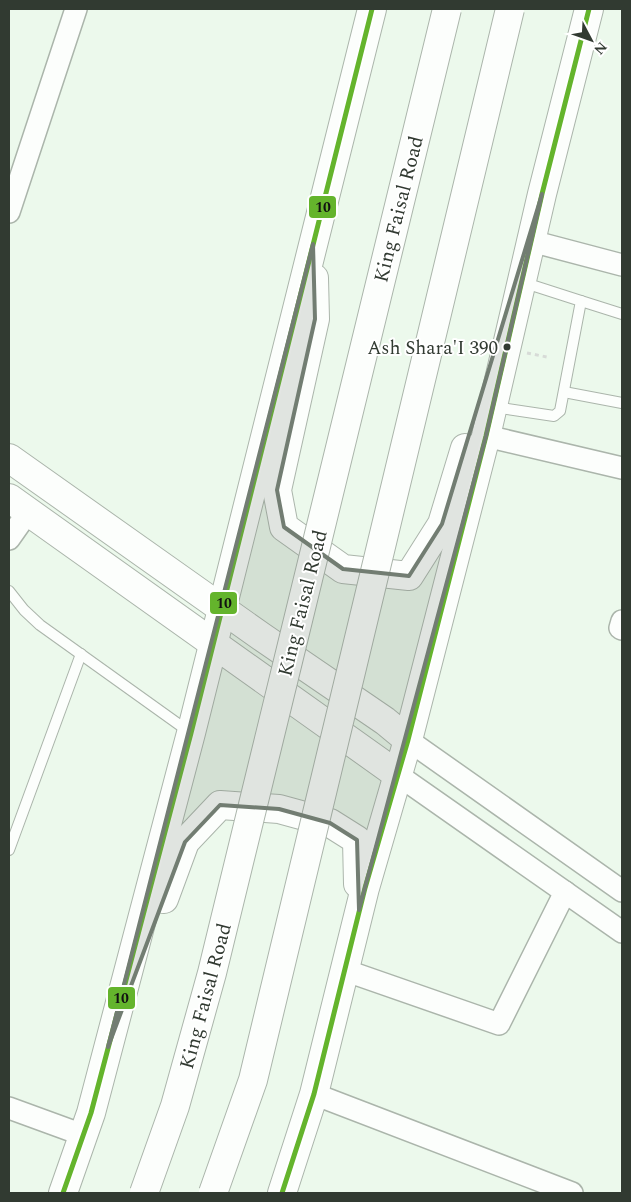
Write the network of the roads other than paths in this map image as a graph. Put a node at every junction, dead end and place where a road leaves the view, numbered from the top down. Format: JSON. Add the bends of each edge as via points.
{"nodes":[{"id":1,"x":76,"y":9,"type":"edge"},
{"id":2,"x":372,"y":9,"type":"edge"},
{"id":3,"x":447,"y":9,"type":"edge"},
{"id":4,"x":510,"y":9,"type":"edge"},
{"id":5,"x":590,"y":9,"type":"edge"},
{"id":6,"x":542,"y":194,"type":"junction"},
{"id":7,"x":11,"y":198,"type":"edge"},
{"id":8,"x":531,"y":241,"type":"junction"},
{"id":9,"x":313,"y":244,"type":"junction"},
{"id":10,"x":622,"y":265,"type":"edge"},
{"id":11,"x":522,"y":282,"type":"junction"},
{"id":12,"x":582,"y":301,"type":"junction"},
{"id":13,"x":622,"y":314,"type":"edge"},
{"id":14,"x":564,"y":392,"type":"junction"},
{"id":15,"x":622,"y":403,"type":"edge"},
{"id":16,"x":493,"y":407,"type":"junction"},
{"id":17,"x":486,"y":436,"type":"junction"},
{"id":18,"x":9,"y":458,"type":"edge"},
{"id":19,"x":622,"y":468,"type":"edge"},
{"id":20,"x":19,"y":505,"type":"edge"},
{"id":21,"x":9,"y":539,"type":"edge"},
{"id":22,"x":9,"y":591,"type":"edge"},
{"id":23,"x":221,"y":608,"type":"junction"},
{"id":24,"x":622,"y":621,"type":"edge"},
{"id":25,"x":622,"y":629,"type":"edge"},
{"id":26,"x":214,"y":644,"type":"junction"},
{"id":27,"x":81,"y":654,"type":"junction"},
{"id":28,"x":191,"y":733,"type":"junction"},
{"id":29,"x":408,"y":740,"type":"junction"},
{"id":30,"x":398,"y":774,"type":"junction"},
{"id":31,"x":9,"y":850,"type":"edge"},
{"id":32,"x":622,"y":891,"type":"edge"},
{"id":33,"x":565,"y":892,"type":"junction"},
{"id":34,"x":359,"y":910,"type":"junction"},
{"id":35,"x":622,"y":932,"type":"edge"},
{"id":36,"x":344,"y":970,"type":"junction"},
{"id":37,"x":108,"y":1047,"type":"junction"},
{"id":38,"x":314,"y":1094,"type":"junction"},
{"id":39,"x":9,"y":1108,"type":"edge"},
{"id":40,"x":83,"y":1135,"type":"junction"},
{"id":41,"x":63,"y":1193,"type":"edge"},
{"id":42,"x":144,"y":1193,"type":"edge"},
{"id":43,"x":213,"y":1193,"type":"edge"},
{"id":44,"x":282,"y":1193,"type":"edge"},
{"id":45,"x":572,"y":1193,"type":"edge"}],
"edges":[{"from":1,"to":7,"type":"street"},
{"from":2,"to":9,"type":"main road"},
{"from":3,"to":42,"type":"main road","name":"King Faisal Road","bridge":true,"via":[[212,973],[175,1106]]},
{"from":4,"to":43,"type":"main road","bridge":true,"via":[[253,1080]]},
{"from":5,"to":6,"type":"main road"},
{"from":6,"to":8,"type":"main road"},
{"from":6,"to":9,"type":"main road","via":[[442,524],[409,576],[343,569],[284,528],[277,490],[315,319]]},
{"from":8,"to":10,"type":"street"},
{"from":8,"to":11,"type":"main road"},
{"from":9,"to":23,"type":"main road"},
{"from":11,"to":12,"type":"lane"},
{"from":11,"to":16,"type":"main road"},
{"from":12,"to":13,"type":"lane"},
{"from":12,"to":14,"type":"lane"},
{"from":14,"to":15,"type":"lane"},
{"from":14,"to":16,"type":"lane","via":[[560,411],[554,416]]},
{"from":16,"to":17,"type":"main road"},
{"from":17,"to":19,"type":"street"},
{"from":17,"to":29,"type":"main road"},
{"from":18,"to":23,"type":"main road"},
{"from":20,"to":21,"type":"street"},
{"from":20,"to":26,"type":"main road"},
{"from":22,"to":27,"type":"lane","via":[[40,625]]},
{"from":23,"to":26,"type":"main road"},
{"from":23,"to":29,"type":"main road"},
{"from":24,"to":25,"type":"street"},
{"from":26,"to":28,"type":"main road"},
{"from":26,"to":30,"type":"main road"},
{"from":27,"to":28,"type":"lane"},
{"from":27,"to":31,"type":"lane"},
{"from":28,"to":37,"type":"main road"},
{"from":29,"to":30,"type":"main road"},
{"from":29,"to":32,"type":"street"},
{"from":30,"to":33,"type":"street"},
{"from":30,"to":34,"type":"main road"},
{"from":33,"to":35,"type":"street"},
{"from":33,"to":36,"type":"street","via":[[499,1024]]},
{"from":34,"to":36,"type":"main road"},
{"from":34,"to":37,"type":"main road","via":[[357,840],[330,822],[279,809],[220,805],[185,842]]},
{"from":36,"to":38,"type":"main road"},
{"from":37,"to":40,"type":"main road"},
{"from":38,"to":44,"type":"main road"},
{"from":38,"to":45,"type":"street"},
{"from":39,"to":40,"type":"street"},
{"from":40,"to":41,"type":"main road"}]}
